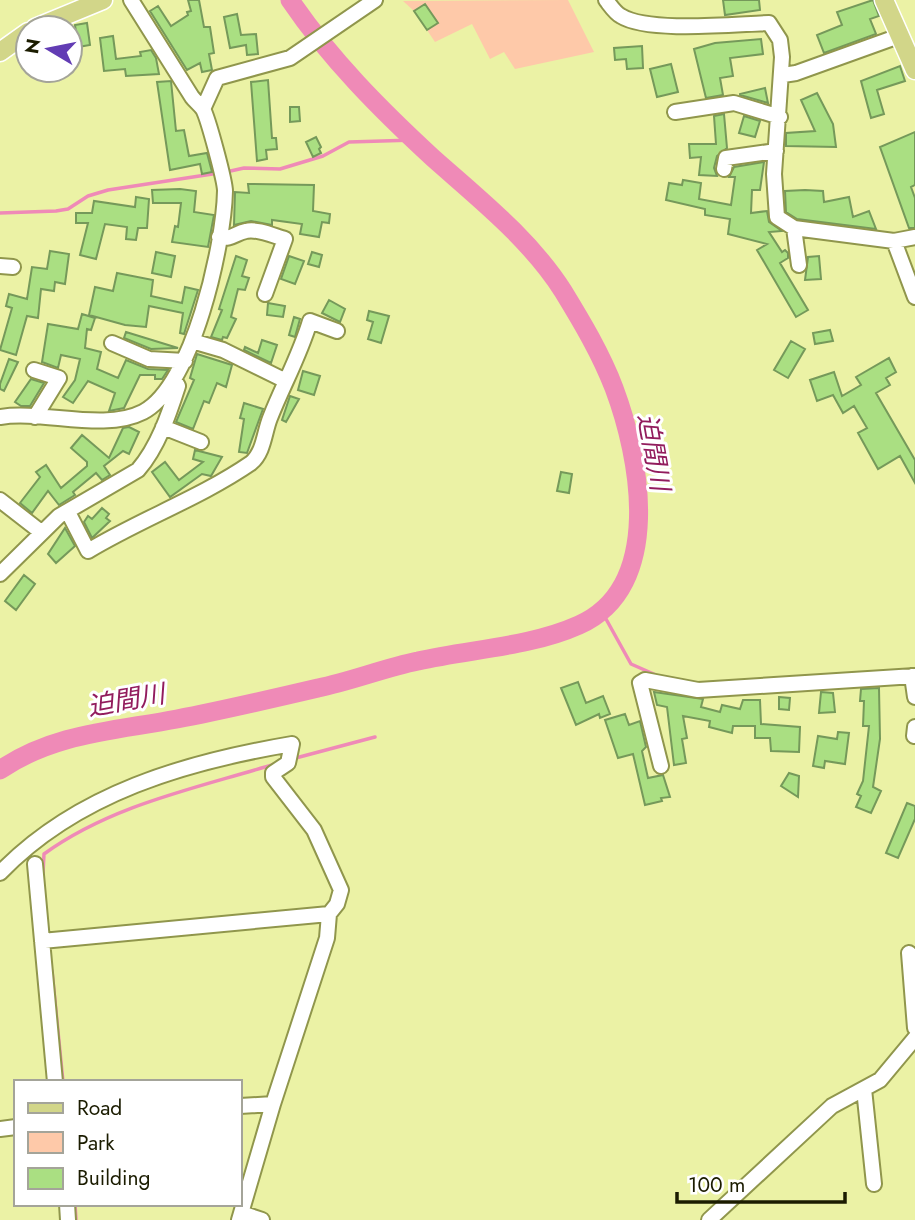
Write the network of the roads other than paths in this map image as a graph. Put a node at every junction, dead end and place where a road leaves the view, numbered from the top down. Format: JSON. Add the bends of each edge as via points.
{"nodes":[{"id":1,"x":103,"y":0,"type":"edge"},
{"id":2,"x":131,"y":0,"type":"edge"},
{"id":3,"x":373,"y":0,"type":"edge"},
{"id":4,"x":606,"y":0,"type":"edge"},
{"id":5,"x":884,"y":0,"type":"edge"},
{"id":6,"x":69,"y":14,"type":"edge"},
{"id":7,"x":899,"y":36,"type":"junction"},
{"id":8,"x":914,"y":72,"type":"edge"},
{"id":9,"x":783,"y":75,"type":"junction"},
{"id":10,"x":203,"y":109,"type":"junction"},
{"id":11,"x":675,"y":112,"type":"dead end"},
{"id":12,"x":780,"y":117,"type":"junction"},
{"id":13,"x":776,"y":150,"type":"junction"},
{"id":14,"x":724,"y":169,"type":"dead end"},
{"id":15,"x":794,"y":228,"type":"junction"},
{"id":16,"x":219,"y":237,"type":"junction"},
{"id":17,"x":915,"y":237,"type":"edge"},
{"id":18,"x":894,"y":241,"type":"junction"},
{"id":19,"x":799,"y":265,"type":"dead end"},
{"id":20,"x":265,"y":293,"type":"dead end"},
{"id":21,"x":915,"y":297,"type":"edge"},
{"id":22,"x":337,"y":331,"type":"dead end"},
{"id":23,"x":192,"y":341,"type":"junction"},
{"id":24,"x":112,"y":343,"type":"dead end"},
{"id":25,"x":185,"y":361,"type":"junction"},
{"id":26,"x":34,"y":370,"type":"dead end"},
{"id":27,"x":174,"y":380,"type":"junction"},
{"id":28,"x":286,"y":381,"type":"junction"},
{"id":29,"x":0,"y":417,"type":"edge"},
{"id":30,"x":35,"y":417,"type":"junction"},
{"id":31,"x":163,"y":426,"type":"junction"},
{"id":32,"x":201,"y":442,"type":"dead end"},
{"id":33,"x":0,"y":500,"type":"edge"},
{"id":34,"x":68,"y":512,"type":"junction"},
{"id":35,"x":41,"y":532,"type":"junction"},
{"id":36,"x":1,"y":570,"type":"edge"},
{"id":37,"x":914,"y":676,"type":"edge"},
{"id":38,"x":915,"y":696,"type":"edge"},
{"id":39,"x":662,"y":766,"type":"dead end"},
{"id":40,"x":35,"y":864,"type":"dead end"},
{"id":41,"x":0,"y":873,"type":"edge"},
{"id":42,"x":329,"y":914,"type":"junction"},
{"id":43,"x":42,"y":941,"type":"junction"},
{"id":44,"x":909,"y":953,"type":"dead end"},
{"id":45,"x":915,"y":1028,"type":"edge"},
{"id":46,"x":915,"y":1038,"type":"edge"},
{"id":47,"x":55,"y":1080,"type":"edge"},
{"id":48,"x":864,"y":1089,"type":"junction"},
{"id":49,"x":273,"y":1104,"type":"junction"},
{"id":50,"x":242,"y":1106,"type":"edge"},
{"id":51,"x":874,"y":1184,"type":"dead end"},
{"id":52,"x":240,"y":1216,"type":"edge"},
{"id":53,"x":262,"y":1220,"type":"edge"},
{"id":54,"x":709,"y":1220,"type":"edge"}],
"edges":[{"from":1,"to":6,"type":"main road"},
{"from":2,"to":10,"type":"street"},
{"from":3,"to":10,"type":"street","via":[[290,58],[217,78]]},
{"from":4,"to":9,"type":"street","via":[[620,16],[634,21],[684,26],[769,23],[779,40]]},
{"from":5,"to":7,"type":"main road"},
{"from":7,"to":8,"type":"main road"},
{"from":7,"to":9,"type":"street"},
{"from":9,"to":12,"type":"street"},
{"from":10,"to":16,"type":"street","via":[[225,190]]},
{"from":11,"to":12,"type":"street","via":[[734,103]]},
{"from":12,"to":13,"type":"street"},
{"from":13,"to":14,"type":"street","via":[[726,158]]},
{"from":13,"to":15,"type":"street","via":[[777,217]]},
{"from":15,"to":18,"type":"street"},
{"from":15,"to":19,"type":"street"},
{"from":16,"to":20,"type":"street","via":[[234,238],[254,231],[285,239]]},
{"from":16,"to":23,"type":"street"},
{"from":17,"to":18,"type":"street"},
{"from":18,"to":21,"type":"street"},
{"from":22,"to":28,"type":"street","via":[[310,321]]},
{"from":23,"to":25,"type":"street"},
{"from":23,"to":28,"type":"street","via":[[223,349]]},
{"from":24,"to":25,"type":"street","via":[[149,359]]},
{"from":25,"to":27,"type":"street"},
{"from":26,"to":30,"type":"street","via":[[59,378]]},
{"from":27,"to":30,"type":"street","via":[[147,410],[132,417]]},
{"from":27,"to":31,"type":"street","via":[[177,386]]},
{"from":28,"to":34,"type":"street","via":[[258,458],[235,474],[88,551]]},
{"from":29,"to":30,"type":"street"},
{"from":31,"to":32,"type":"street"},
{"from":31,"to":34,"type":"street","via":[[138,470]]},
{"from":33,"to":35,"type":"street"},
{"from":34,"to":35,"type":"street"},
{"from":35,"to":36,"type":"street"},
{"from":37,"to":38,"type":"street"},
{"from":37,"to":39,"type":"street","via":[[698,690],[645,680],[640,683]]},
{"from":40,"to":43,"type":"street"},
{"from":41,"to":42,"type":"street","via":[[45,832],[106,797],[204,764],[292,744],[288,763],[272,777],[314,830],[339,883],[340,897]]},
{"from":42,"to":43,"type":"street"},
{"from":42,"to":49,"type":"street","via":[[327,938]]},
{"from":43,"to":47,"type":"street"},
{"from":44,"to":45,"type":"street"},
{"from":46,"to":48,"type":"street","via":[[880,1080]]},
{"from":48,"to":51,"type":"street"},
{"from":48,"to":54,"type":"street","via":[[832,1106]]},
{"from":49,"to":50,"type":"street"},
{"from":49,"to":52,"type":"street"},
{"from":52,"to":53,"type":"street"}]}
